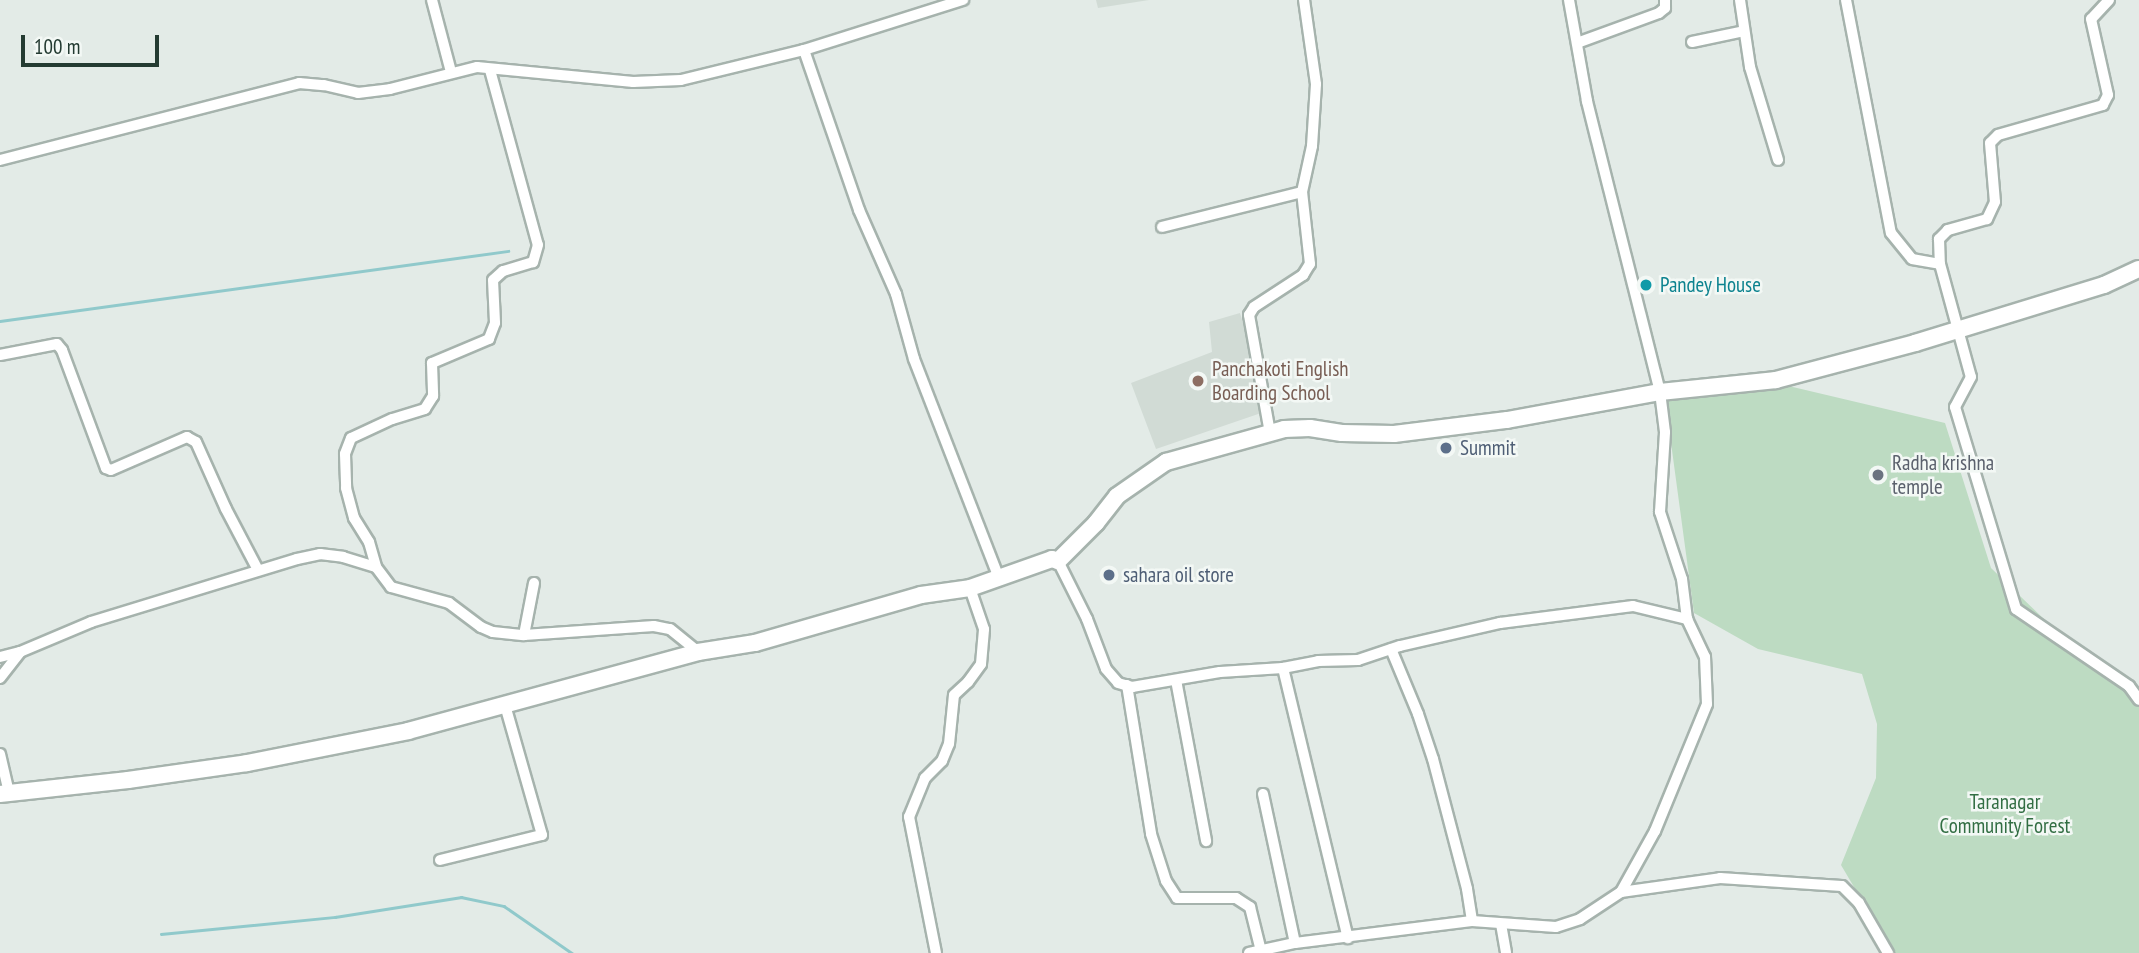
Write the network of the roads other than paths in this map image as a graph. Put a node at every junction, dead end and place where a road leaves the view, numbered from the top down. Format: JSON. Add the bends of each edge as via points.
{"nodes":[{"id":1,"x":432,"y":0,"type":"edge"},
{"id":2,"x":963,"y":0,"type":"edge"},
{"id":3,"x":1304,"y":0,"type":"edge"},
{"id":4,"x":1569,"y":0,"type":"edge"},
{"id":5,"x":1665,"y":0,"type":"edge"},
{"id":6,"x":1740,"y":0,"type":"edge"},
{"id":7,"x":1846,"y":0,"type":"edge"},
{"id":8,"x":2109,"y":0,"type":"edge"},
{"id":9,"x":1744,"y":31,"type":"junction"},
{"id":10,"x":1692,"y":42,"type":"dead end"},
{"id":11,"x":1577,"y":43,"type":"junction"},
{"id":12,"x":804,"y":50,"type":"junction"},
{"id":13,"x":490,"y":70,"type":"junction"},
{"id":14,"x":451,"y":72,"type":"junction"},
{"id":15,"x":0,"y":160,"type":"edge"},
{"id":16,"x":1778,"y":160,"type":"dead end"},
{"id":17,"x":1302,"y":192,"type":"junction"},
{"id":18,"x":1162,"y":227,"type":"dead end"},
{"id":19,"x":1940,"y":264,"type":"junction"},
{"id":20,"x":2139,"y":268,"type":"edge"},
{"id":21,"x":1957,"y":329,"type":"junction"},
{"id":22,"x":0,"y":355,"type":"edge"},
{"id":23,"x":1661,"y":392,"type":"junction"},
{"id":24,"x":1270,"y":433,"type":"junction"},
{"id":25,"x":1058,"y":561,"type":"junction"},
{"id":26,"x":376,"y":567,"type":"junction"},
{"id":27,"x":258,"y":570,"type":"junction"},
{"id":28,"x":999,"y":578,"type":"junction"},
{"id":29,"x":534,"y":583,"type":"dead end"},
{"id":30,"x":970,"y":588,"type":"junction"},
{"id":31,"x":1687,"y":619,"type":"junction"},
{"id":32,"x":524,"y":635,"type":"junction"},
{"id":33,"x":1391,"y":649,"type":"junction"},
{"id":34,"x":20,"y":652,"type":"junction"},
{"id":35,"x":698,"y":652,"type":"junction"},
{"id":36,"x":0,"y":657,"type":"edge"},
{"id":37,"x":1283,"y":668,"type":"junction"},
{"id":38,"x":0,"y":678,"type":"edge"},
{"id":39,"x":1176,"y":680,"type":"junction"},
{"id":40,"x":1127,"y":685,"type":"junction"},
{"id":41,"x":2139,"y":700,"type":"edge"},
{"id":42,"x":505,"y":705,"type":"junction"},
{"id":43,"x":0,"y":754,"type":"edge"},
{"id":44,"x":4,"y":794,"type":"edge"},
{"id":45,"x":1263,"y":794,"type":"dead end"},
{"id":46,"x":1206,"y":841,"type":"dead end"},
{"id":47,"x":440,"y":860,"type":"dead end"},
{"id":48,"x":1621,"y":892,"type":"junction"},
{"id":49,"x":1472,"y":921,"type":"junction"},
{"id":50,"x":1500,"y":924,"type":"junction"},
{"id":51,"x":1348,"y":938,"type":"junction"},
{"id":52,"x":1296,"y":943,"type":"junction"},
{"id":53,"x":1255,"y":952,"type":"edge"},
{"id":54,"x":936,"y":953,"type":"edge"},
{"id":55,"x":1506,"y":953,"type":"edge"},
{"id":56,"x":1888,"y":953,"type":"edge"}],
"edges":[{"from":1,"to":14,"type":"street"},
{"from":2,"to":12,"type":"street"},
{"from":3,"to":17,"type":"street","via":[[1316,84],[1312,146]]},
{"from":4,"to":11,"type":"street"},
{"from":5,"to":11,"type":"street","via":[[1659,13]]},
{"from":6,"to":9,"type":"street"},
{"from":7,"to":19,"type":"street","via":[[1891,233],[1912,259]]},
{"from":8,"to":19,"type":"street","via":[[2091,19],[2108,95],[2103,105],[1998,135],[1990,143],[1995,202],[1987,219],[1948,230],[1939,239]]},
{"from":9,"to":10,"type":"street"},
{"from":9,"to":16,"type":"street"},
{"from":11,"to":23,"type":"street","via":[[1587,101]]},
{"from":12,"to":13,"type":"street","via":[[681,80],[633,82]]},
{"from":12,"to":28,"type":"street","via":[[859,210],[896,294],[914,359]]},
{"from":13,"to":14,"type":"street","via":[[477,67]]},
{"from":13,"to":26,"type":"street","via":[[538,245],[533,262],[503,271],[494,280],[495,323],[489,339],[432,363],[433,396],[425,409],[359,433],[347,445],[346,488]]},
{"from":14,"to":15,"type":"street","via":[[358,93],[299,83]]},
{"from":17,"to":18,"type":"street"},
{"from":17,"to":24,"type":"street","via":[[1310,264],[1303,275],[1254,307],[1250,315]]},
{"from":19,"to":21,"type":"street"},
{"from":20,"to":21,"type":"street","via":[[2104,285]]},
{"from":21,"to":23,"type":"street","via":[[1776,380]]},
{"from":21,"to":41,"type":"street","via":[[1971,377],[1955,407],[2016,609],[2129,686]]},
{"from":22,"to":27,"type":"street","via":[[57,344],[106,468],[111,470],[187,437],[197,442]]},
{"from":23,"to":24,"type":"street","via":[[1394,434],[1310,428]]},
{"from":23,"to":31,"type":"street","via":[[1665,432],[1660,512],[1682,579]]},
{"from":24,"to":25,"type":"street","via":[[1166,462],[1117,496]]},
{"from":25,"to":28,"type":"street","via":[[1052,559]]},
{"from":25,"to":40,"type":"street","via":[[1106,669],[1118,683]]},
{"from":26,"to":27,"type":"street","via":[[320,554]]},
{"from":26,"to":32,"type":"street","via":[[391,587],[449,603],[493,632]]},
{"from":27,"to":34,"type":"street","via":[[90,622]]},
{"from":28,"to":30,"type":"street"},
{"from":29,"to":32,"type":"street"},
{"from":30,"to":35,"type":"street","via":[[921,595],[755,643]]},
{"from":30,"to":54,"type":"street","via":[[984,629],[981,664],[954,695],[949,744],[942,761],[925,778],[909,817]]},
{"from":31,"to":33,"type":"street","via":[[1633,606],[1500,623]]},
{"from":31,"to":48,"type":"street","via":[[1705,657],[1707,704],[1655,831]]},
{"from":32,"to":35,"type":"street","via":[[654,626],[670,629]]},
{"from":33,"to":37,"type":"street","via":[[1358,660]]},
{"from":33,"to":49,"type":"street","via":[[1433,759],[1468,889]]},
{"from":34,"to":36,"type":"street"},
{"from":34,"to":38,"type":"street"},
{"from":35,"to":42,"type":"street"},
{"from":37,"to":39,"type":"street"},
{"from":37,"to":51,"type":"street"},
{"from":39,"to":40,"type":"street"},
{"from":39,"to":46,"type":"street"},
{"from":40,"to":53,"type":"street","via":[[1151,834],[1166,881],[1177,898],[1236,898],[1250,907]]},
{"from":42,"to":44,"type":"street","via":[[289,756]]},
{"from":42,"to":47,"type":"street","via":[[542,835]]},
{"from":43,"to":44,"type":"street"},
{"from":45,"to":52,"type":"street"},
{"from":48,"to":50,"type":"street","via":[[1580,919],[1556,927]]},
{"from":48,"to":56,"type":"street","via":[[1720,878],[1842,886],[1859,903]]},
{"from":49,"to":50,"type":"street"},
{"from":49,"to":51,"type":"street"},
{"from":50,"to":55,"type":"street"},
{"from":51,"to":52,"type":"street"},
{"from":52,"to":53,"type":"street"}]}
